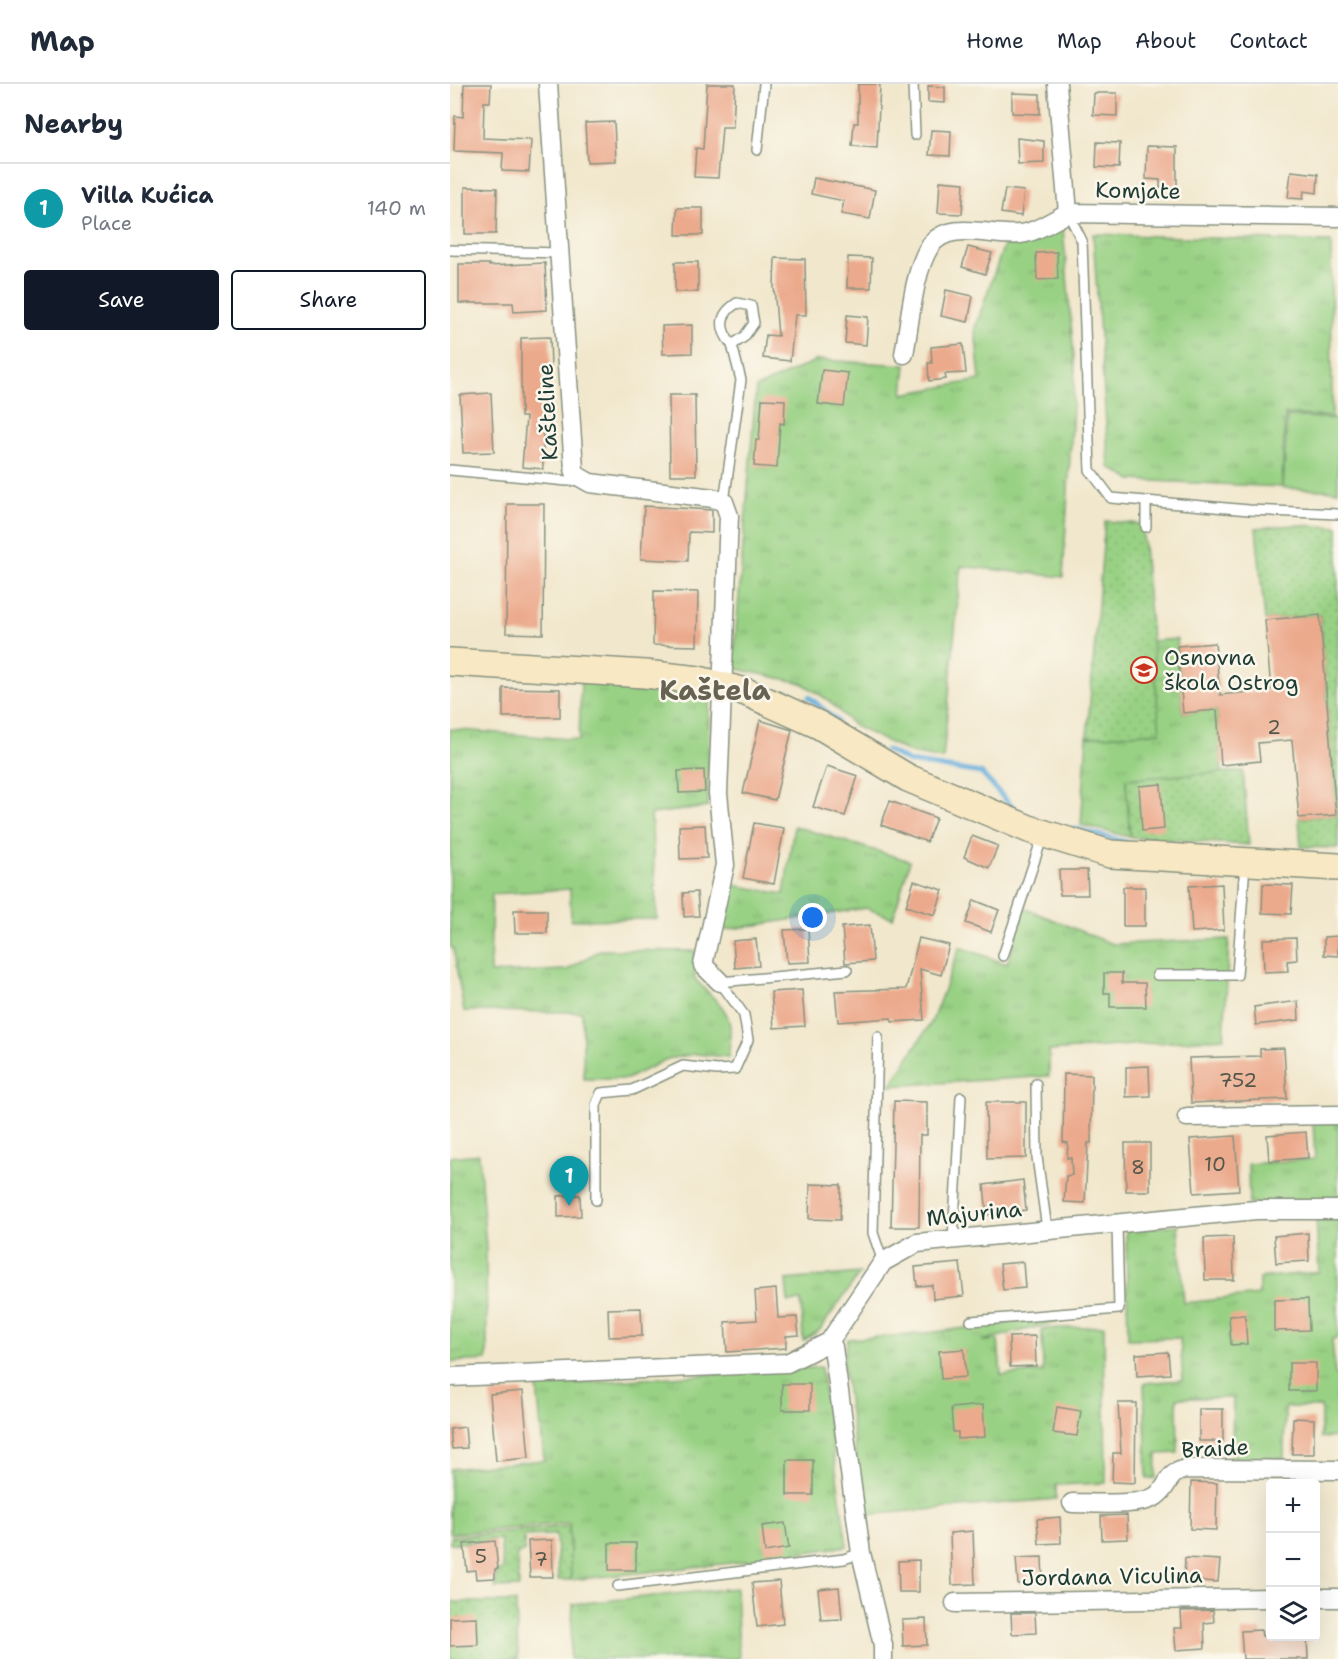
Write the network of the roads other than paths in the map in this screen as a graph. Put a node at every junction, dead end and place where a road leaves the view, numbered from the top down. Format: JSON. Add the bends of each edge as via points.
{"nodes":[{"id":1,"x":548,"y":84,"type":"edge"},
{"id":2,"x":764,"y":84,"type":"edge"},
{"id":3,"x":913,"y":84,"type":"edge"},
{"id":4,"x":1057,"y":84,"type":"edge"},
{"id":5,"x":915,"y":135,"type":"dead end"},
{"id":6,"x":757,"y":150,"type":"dead end"},
{"id":7,"x":1068,"y":213,"type":"junction"},
{"id":8,"x":1338,"y":217,"type":"edge"},
{"id":9,"x":450,"y":250,"type":"edge"},
{"id":10,"x":560,"y":253,"type":"junction"},
{"id":11,"x":732,"y":345,"type":"junction"},
{"id":12,"x":904,"y":354,"type":"dead end"},
{"id":13,"x":450,"y":470,"type":"edge"},
{"id":14,"x":583,"y":480,"type":"junction"},
{"id":15,"x":1146,"y":501,"type":"junction"},
{"id":16,"x":724,"y":502,"type":"junction"},
{"id":17,"x":1338,"y":514,"type":"edge"},
{"id":18,"x":1146,"y":527,"type":"dead end"},
{"id":19,"x":450,"y":662,"type":"edge"},
{"id":20,"x":720,"y":684,"type":"junction"},
{"id":21,"x":1043,"y":832,"type":"junction"},
{"id":22,"x":1245,"y":862,"type":"junction"},
{"id":23,"x":1338,"y":867,"type":"edge"},
{"id":24,"x":1003,"y":956,"type":"dead end"},
{"id":25,"x":847,"y":970,"type":"dead end"},
{"id":26,"x":1157,"y":975,"type":"dead end"},
{"id":27,"x":720,"y":982,"type":"junction"},
{"id":28,"x":878,"y":1037,"type":"dead end"},
{"id":29,"x":1036,"y":1084,"type":"dead end"},
{"id":30,"x":961,"y":1097,"type":"dead end"},
{"id":31,"x":1338,"y":1115,"type":"edge"},
{"id":32,"x":1187,"y":1117,"type":"dead end"},
{"id":33,"x":596,"y":1200,"type":"dead end"},
{"id":34,"x":1338,"y":1210,"type":"edge"},
{"id":35,"x":1117,"y":1224,"type":"junction"},
{"id":36,"x":1047,"y":1229,"type":"junction"},
{"id":37,"x":953,"y":1239,"type":"junction"},
{"id":38,"x":883,"y":1262,"type":"junction"},
{"id":39,"x":971,"y":1321,"type":"dead end"},
{"id":40,"x":829,"y":1342,"type":"junction"},
{"id":41,"x":450,"y":1377,"type":"edge"},
{"id":42,"x":1338,"y":1470,"type":"edge"},
{"id":43,"x":1071,"y":1503,"type":"dead end"},
{"id":44,"x":861,"y":1553,"type":"junction"},
{"id":45,"x":618,"y":1586,"type":"dead end"},
{"id":46,"x":1266,"y":1598,"type":"edge"},
{"id":47,"x":1320,"y":1598,"type":"edge"},
{"id":48,"x":1338,"y":1598,"type":"edge"},
{"id":49,"x":955,"y":1603,"type":"dead end"},
{"id":50,"x":883,"y":1659,"type":"edge"}],
"edges":[{"from":1,"to":10,"type":"street","name":"Kašteline"},
{"from":2,"to":6,"type":"lane"},
{"from":3,"to":5,"type":"lane"},
{"from":4,"to":7,"type":"street","name":"Komjate"},
{"from":7,"to":8,"type":"street","name":"Komjate"},
{"from":7,"to":12,"type":"street","via":[[1026,233],[942,235],[930,246],[920,271]]},
{"from":7,"to":15,"type":"lane","via":[[1082,241],[1090,470],[1111,498]]},
{"from":9,"to":10,"type":"lane"},
{"from":10,"to":14,"type":"street","name":"Kašteline","via":[[574,469]]},
{"from":11,"to":11,"type":"lane","via":[[754,323],[752,306],[736,303],[727,309],[721,322],[723,334]]},
{"from":11,"to":16,"type":"lane","via":[[741,380]]},
{"from":13,"to":14,"type":"lane"},
{"from":14,"to":16,"type":"street","name":"Kašteline"},
{"from":15,"to":17,"type":"lane"},
{"from":15,"to":18,"type":"lane"},
{"from":16,"to":20,"type":"street","via":[[729,516]]},
{"from":19,"to":20,"type":"street","via":[[645,674]]},
{"from":20,"to":21,"type":"street","via":[[819,725],[908,778]]},
{"from":20,"to":27,"type":"street","via":[[718,793],[725,865],[703,965]]},
{"from":21,"to":22,"type":"street","via":[[1110,854]]},
{"from":21,"to":24,"type":"lane"},
{"from":22,"to":23,"type":"street"},
{"from":22,"to":26,"type":"lane","via":[[1237,975]]},
{"from":25,"to":27,"type":"lane"},
{"from":27,"to":33,"type":"lane","via":[[744,1015],[748,1041],[735,1069],[682,1066],[632,1090],[601,1093],[596,1105]]},
{"from":28,"to":38,"type":"lane","via":[[873,1233]]},
{"from":29,"to":36,"type":"lane","via":[[1037,1157]]},
{"from":30,"to":37,"type":"lane"},
{"from":31,"to":32,"type":"street"},
{"from":34,"to":35,"type":"street","name":"Majurina","via":[[1256,1210]]},
{"from":35,"to":36,"type":"street","name":"Majurina"},
{"from":35,"to":39,"type":"lane","via":[[1119,1309]]},
{"from":36,"to":37,"type":"street","name":"Majurina"},
{"from":37,"to":38,"type":"street","name":"Majurina","via":[[917,1243]]},
{"from":38,"to":40,"type":"street","name":"Majurina"},
{"from":40,"to":41,"type":"street","name":"Majurina","via":[[787,1363]]},
{"from":40,"to":44,"type":"street","via":[[833,1347]]},
{"from":42,"to":43,"type":"street","name":"Braide","via":[[1186,1469],[1175,1472],[1155,1497]]},
{"from":44,"to":45,"type":"lane","via":[[844,1559]]},
{"from":44,"to":50,"type":"street"},
{"from":46,"to":49,"type":"street","name":"Jordana Viculina"},
{"from":47,"to":48,"type":"street"}]}
